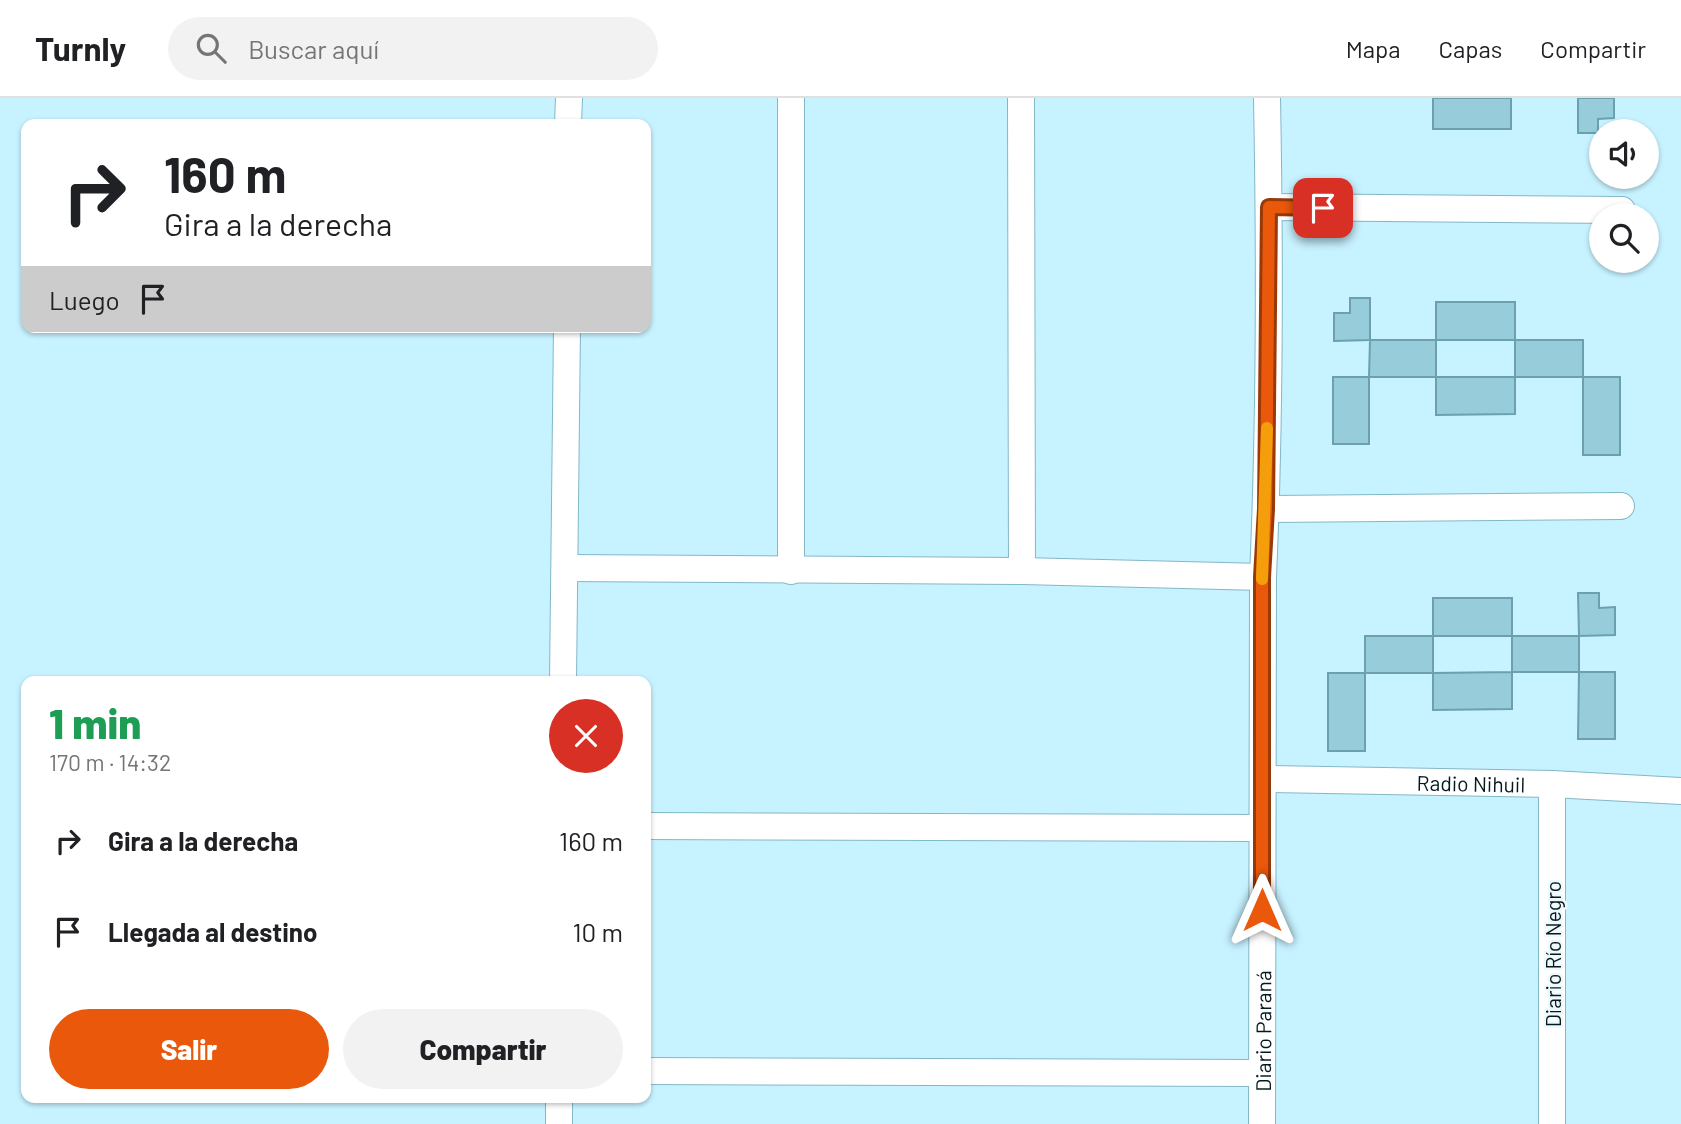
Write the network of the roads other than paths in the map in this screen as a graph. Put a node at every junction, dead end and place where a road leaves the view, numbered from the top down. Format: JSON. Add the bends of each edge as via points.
{"nodes":[{"id":1,"x":569,"y":98,"type":"edge"},
{"id":2,"x":791,"y":98,"type":"edge"},
{"id":3,"x":1021,"y":98,"type":"edge"},
{"id":4,"x":1267,"y":98,"type":"edge"},
{"id":5,"x":568,"y":119,"type":"edge"},
{"id":6,"x":1269,"y":207,"type":"junction"},
{"id":7,"x":1589,"y":210,"type":"edge"},
{"id":8,"x":567,"y":333,"type":"edge"},
{"id":9,"x":1621,"y":506,"type":"dead end"},
{"id":10,"x":1266,"y":509,"type":"junction"},
{"id":11,"x":566,"y":568,"type":"junction"},
{"id":12,"x":791,"y":571,"type":"junction"},
{"id":13,"x":1022,"y":571,"type":"junction"},
{"id":14,"x":1262,"y":577,"type":"junction"},
{"id":15,"x":563,"y":676,"type":"edge"},
{"id":16,"x":1263,"y":779,"type":"junction"},
{"id":17,"x":1552,"y":784,"type":"junction"},
{"id":18,"x":1681,"y":791,"type":"edge"},
{"id":19,"x":651,"y":825,"type":"edge"},
{"id":20,"x":1262,"y":828,"type":"junction"},
{"id":21,"x":651,"y":1071,"type":"edge"},
{"id":22,"x":1261,"y":1073,"type":"junction"},
{"id":23,"x":559,"y":1103,"type":"edge"},
{"id":24,"x":559,"y":1124,"type":"edge"},
{"id":25,"x":1262,"y":1124,"type":"edge"},
{"id":26,"x":1552,"y":1124,"type":"edge"}],
"edges":[{"from":1,"to":5,"type":"street"},
{"from":2,"to":12,"type":"street"},
{"from":3,"to":13,"type":"street"},
{"from":4,"to":6,"type":"street","name":"Diario Paraná"},
{"from":6,"to":7,"type":"street"},
{"from":6,"to":10,"type":"street","name":"Diario Paraná"},
{"from":8,"to":11,"type":"street"},
{"from":9,"to":10,"type":"street"},
{"from":10,"to":14,"type":"street","name":"Diario Paraná"},
{"from":11,"to":12,"type":"street"},
{"from":11,"to":15,"type":"street"},
{"from":12,"to":13,"type":"street"},
{"from":13,"to":14,"type":"street"},
{"from":14,"to":16,"type":"street","name":"Diario Paraná"},
{"from":16,"to":17,"type":"street","name":"Radio Nihuil"},
{"from":16,"to":20,"type":"street","name":"Diario Paraná"},
{"from":17,"to":18,"type":"street","name":"Radio Nihuil"},
{"from":17,"to":26,"type":"street","name":"Diario Río Negro"},
{"from":19,"to":20,"type":"street"},
{"from":20,"to":22,"type":"street","name":"Diario Paraná"},
{"from":21,"to":22,"type":"street"},
{"from":22,"to":25,"type":"street","name":"Diario Paraná"},
{"from":23,"to":24,"type":"street"}]}
